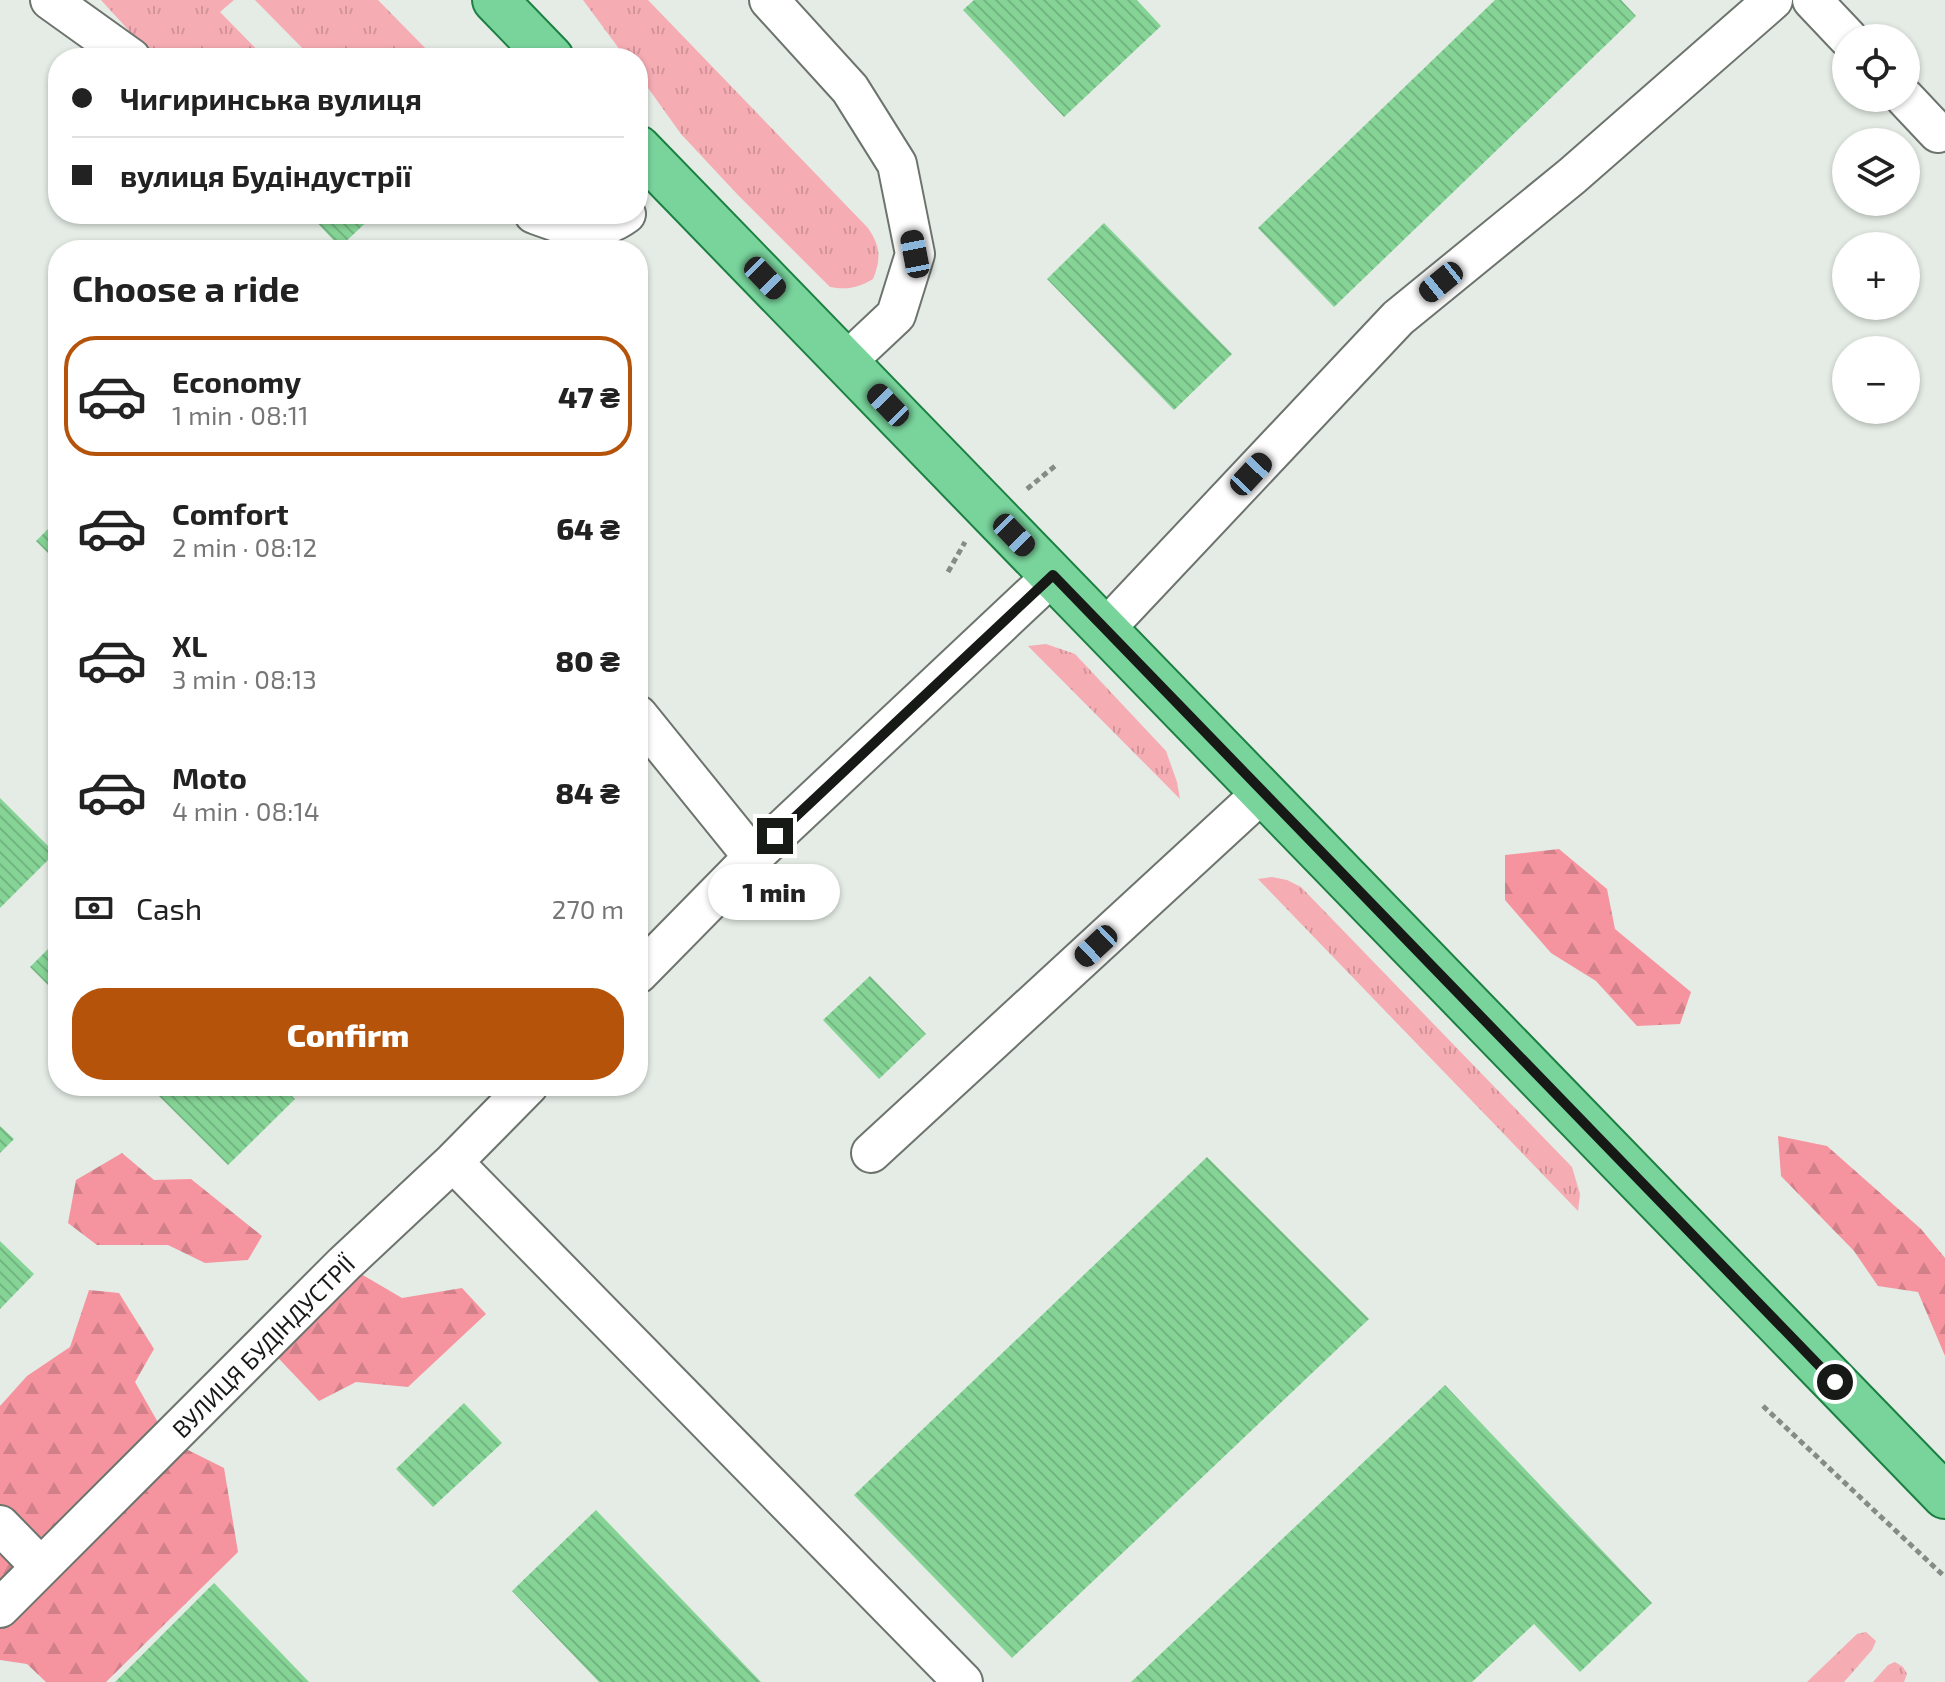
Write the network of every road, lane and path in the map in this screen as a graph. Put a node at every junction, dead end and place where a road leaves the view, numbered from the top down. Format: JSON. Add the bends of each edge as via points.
{"nodes":[{"id":1,"x":50,"y":0,"type":"edge"},
{"id":2,"x":495,"y":0,"type":"edge"},
{"id":3,"x":769,"y":0,"type":"edge"},
{"id":4,"x":1773,"y":0,"type":"edge"},
{"id":5,"x":1812,"y":0,"type":"edge"},
{"id":6,"x":1835,"y":24,"type":"edge"},
{"id":7,"x":116,"y":48,"type":"edge"},
{"id":8,"x":541,"y":48,"type":"edge"},
{"id":9,"x":1918,"y":112,"type":"edge"},
{"id":10,"x":1938,"y":133,"type":"dead end"},
{"id":11,"x":648,"y":176,"type":"edge"},
{"id":12,"x":561,"y":224,"type":"edge"},
{"id":13,"x":608,"y":224,"type":"edge"},
{"id":14,"x":846,"y":362,"type":"junction"},
{"id":15,"x":1055,"y":466,"type":"dead end"},
{"id":16,"x":1026,"y":490,"type":"dead end"},
{"id":17,"x":965,"y":542,"type":"dead end"},
{"id":18,"x":948,"y":572,"type":"dead end"},
{"id":19,"x":1053,"y":575,"type":"junction"},
{"id":20,"x":1105,"y":629,"type":"junction"},
{"id":21,"x":648,"y":727,"type":"edge"},
{"id":22,"x":1263,"y":792,"type":"junction"},
{"id":23,"x":753,"y":857,"type":"junction"},
{"id":24,"x":648,"y":964,"type":"edge"},
{"id":25,"x":518,"y":1096,"type":"edge"},
{"id":26,"x":871,"y":1153,"type":"dead end"},
{"id":27,"x":453,"y":1162,"type":"junction"},
{"id":28,"x":1763,"y":1406,"type":"dead end"},
{"id":29,"x":1945,"y":1496,"type":"edge"},
{"id":30,"x":0,"y":1525,"type":"edge"},
{"id":31,"x":41,"y":1567,"type":"junction"},
{"id":32,"x":1945,"y":1577,"type":"edge"},
{"id":33,"x":0,"y":1608,"type":"edge"},
{"id":34,"x":963,"y":1682,"type":"edge"}],
"edges":[{"from":1,"to":7,"type":"street"},
{"from":2,"to":8,"type":"main road"},
{"from":3,"to":14,"type":"street","via":[[850,89],[897,164],[915,254],[896,315]]},
{"from":4,"to":20,"type":"street","via":[[1572,176],[1398,318]]},
{"from":5,"to":6,"type":"street"},
{"from":9,"to":10,"type":"street"},
{"from":11,"to":14,"type":"main road"},
{"from":12,"to":13,"type":"street","via":[[589,229]]},
{"from":14,"to":19,"type":"main road"},
{"from":15,"to":16,"type":"path"},
{"from":17,"to":18,"type":"path"},
{"from":19,"to":20,"type":"main road"},
{"from":19,"to":23,"type":"street"},
{"from":20,"to":22,"type":"main road"},
{"from":21,"to":23,"type":"street"},
{"from":22,"to":26,"type":"street"},
{"from":22,"to":29,"type":"main road"},
{"from":23,"to":24,"type":"street"},
{"from":25,"to":27,"type":"street","name":"ВУЛИЦЯ БУДІНДУСТРІЇ"},
{"from":27,"to":31,"type":"street","name":"ВУЛИЦЯ БУДІНДУСТРІЇ"},
{"from":27,"to":34,"type":"street"},
{"from":28,"to":32,"type":"path"},
{"from":30,"to":31,"type":"street"},
{"from":31,"to":33,"type":"street","name":"ВУЛИЦЯ БУДІНДУСТРІЇ"}]}
